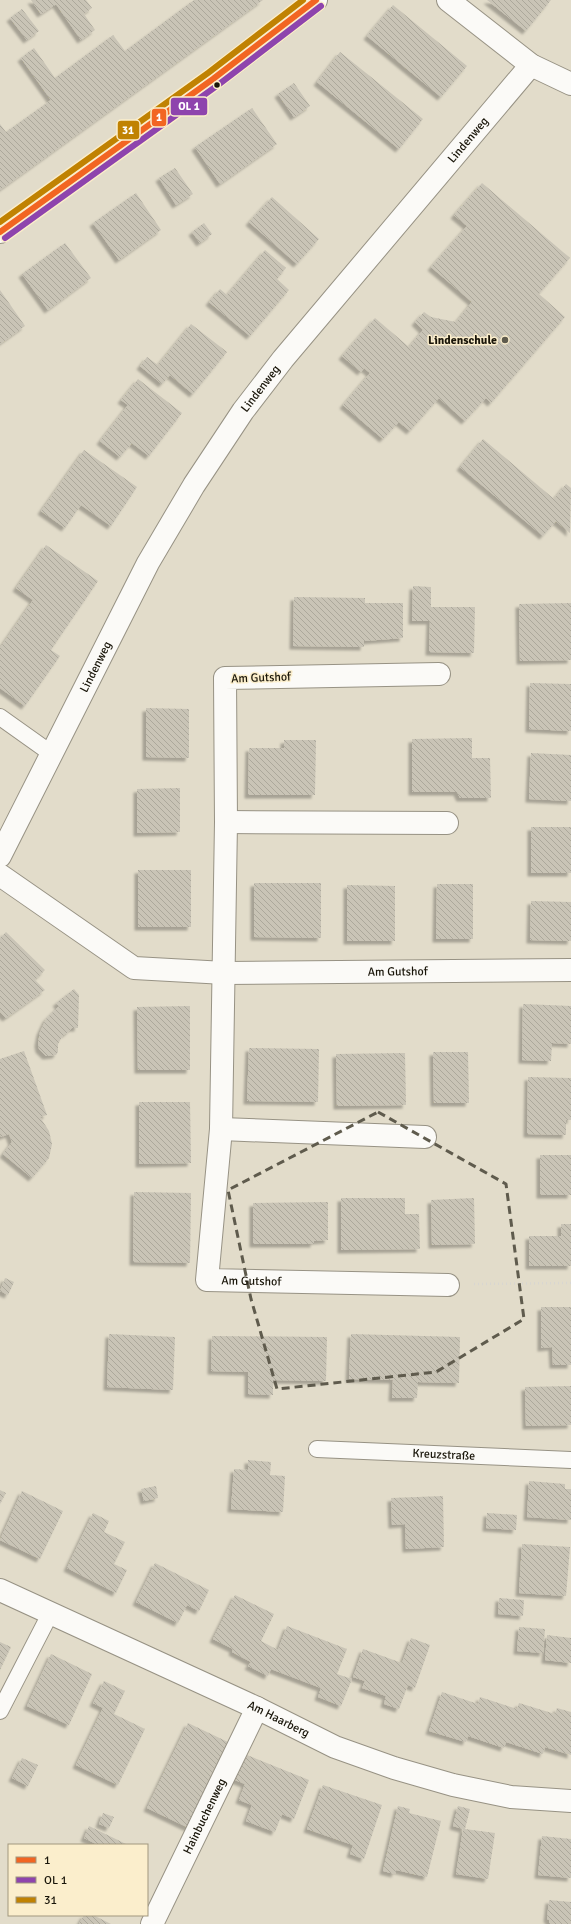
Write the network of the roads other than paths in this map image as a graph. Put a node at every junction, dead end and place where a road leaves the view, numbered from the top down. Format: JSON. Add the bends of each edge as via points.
{"nodes":[{"id":1,"x":316,"y":0,"type":"edge"},
{"id":2,"x":448,"y":0,"type":"edge"},
{"id":3,"x":530,"y":65,"type":"junction"},
{"id":4,"x":571,"y":84,"type":"edge"},
{"id":5,"x":0,"y":232,"type":"edge"},
{"id":6,"x":439,"y":674,"type":"dead end"},
{"id":7,"x":0,"y":717,"type":"edge"},
{"id":8,"x":52,"y":754,"type":"junction"},
{"id":9,"x":226,"y":822,"type":"junction"},
{"id":10,"x":447,"y":823,"type":"dead end"},
{"id":11,"x":0,"y":856,"type":"edge"},
{"id":12,"x":0,"y":875,"type":"edge"},
{"id":13,"x":571,"y":970,"type":"edge"},
{"id":14,"x":225,"y":973,"type":"junction"},
{"id":15,"x":221,"y":1129,"type":"junction"},
{"id":16,"x":425,"y":1136,"type":"dead end"},
{"id":17,"x":448,"y":1285,"type":"road end"},
{"id":18,"x":317,"y":1449,"type":"dead end"},
{"id":19,"x":571,"y":1460,"type":"edge"},
{"id":20,"x":0,"y":1590,"type":"edge"},
{"id":21,"x":50,"y":1614,"type":"junction"},
{"id":22,"x":257,"y":1708,"type":"junction"},
{"id":23,"x":0,"y":1711,"type":"edge"},
{"id":24,"x":571,"y":1802,"type":"edge"},
{"id":25,"x":152,"y":1924,"type":"edge"}],
"edges":[{"from":1,"to":5,"type":"street","via":[[213,79]]},
{"from":2,"to":3,"type":"street"},
{"from":3,"to":4,"type":"street"},
{"from":3,"to":8,"type":"street","name":"Lindenweg","via":[[283,359],[243,411],[194,485],[148,563]]},
{"from":6,"to":9,"type":"street","name":"Am Gutshof","via":[[225,678]]},
{"from":7,"to":8,"type":"lane"},
{"from":8,"to":11,"type":"street","name":"Lindenweg"},
{"from":9,"to":10,"type":"street"},
{"from":9,"to":14,"type":"street","name":"Am Gutshof"},
{"from":12,"to":14,"type":"street","name":"Am Gutshof","via":[[134,968]]},
{"from":13,"to":14,"type":"street","name":"Am Gutshof"},
{"from":14,"to":15,"type":"street","name":"Am Gutshof"},
{"from":15,"to":16,"type":"street"},
{"from":15,"to":17,"type":"street","name":"Am Gutshof","via":[[207,1280]]},
{"from":18,"to":19,"type":"lane","name":"Kreuzstraße"},
{"from":20,"to":21,"type":"street","name":"Am Haarberg"},
{"from":21,"to":22,"type":"street","name":"Am Haarberg"},
{"from":21,"to":23,"type":"lane"},
{"from":22,"to":24,"type":"street","name":"Am Haarberg","via":[[335,1746],[394,1768],[511,1797]]},
{"from":22,"to":25,"type":"street","name":"Hainbuchenweg"}]}
